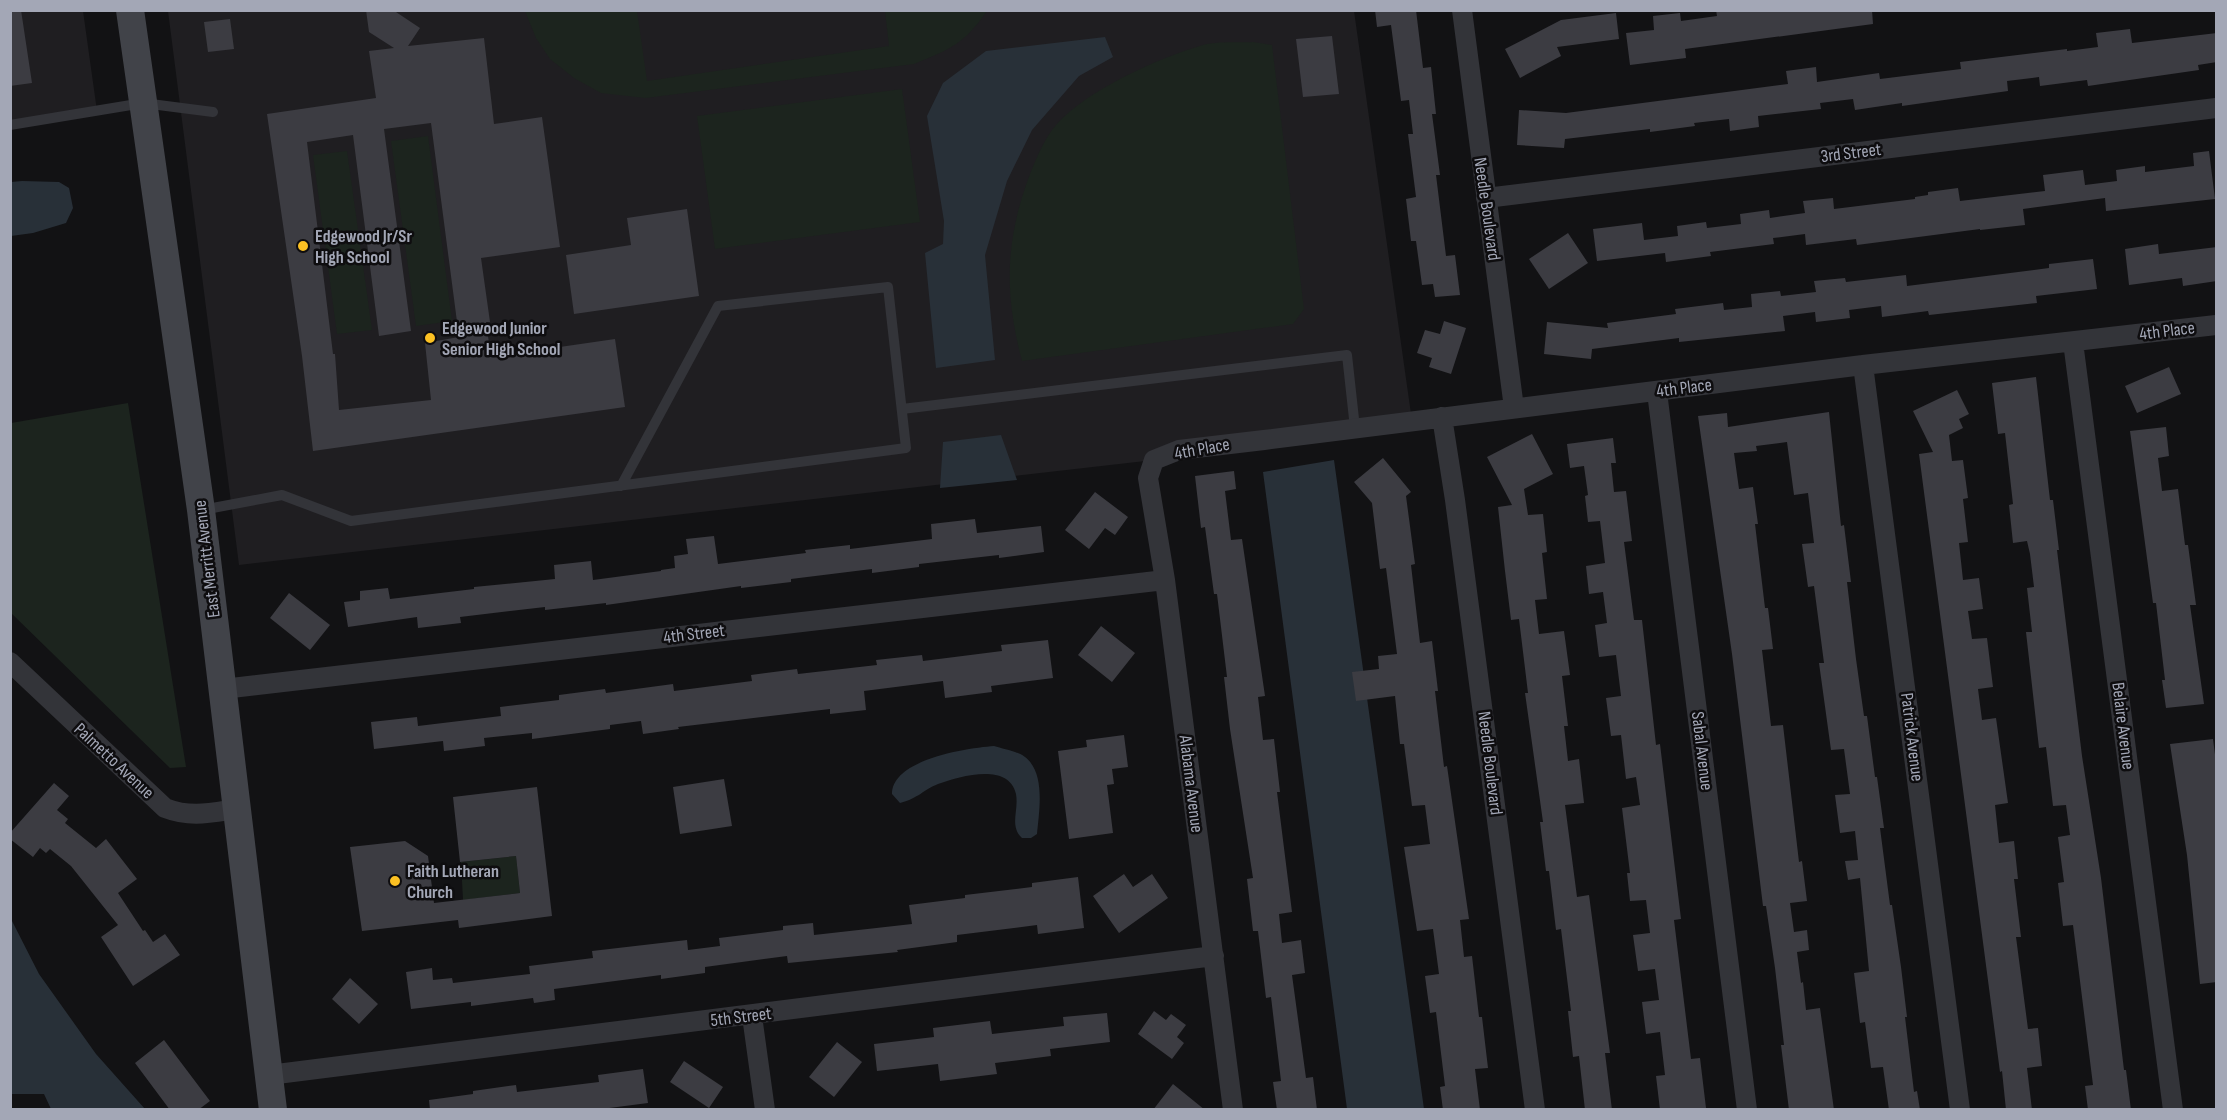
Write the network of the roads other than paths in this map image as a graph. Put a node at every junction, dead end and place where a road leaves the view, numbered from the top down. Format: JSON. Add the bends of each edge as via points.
{"nodes":[{"id":1,"x":130,"y":10,"type":"edge"},
{"id":2,"x":1462,"y":10,"type":"edge"},
{"id":3,"x":143,"y":104,"type":"junction"},
{"id":4,"x":2217,"y":108,"type":"edge"},
{"id":5,"x":213,"y":112,"type":"dead end"},
{"id":6,"x":10,"y":125,"type":"edge"},
{"id":7,"x":1485,"y":198,"type":"junction"},
{"id":8,"x":2217,"y":325,"type":"edge"},
{"id":9,"x":2073,"y":342,"type":"junction"},
{"id":10,"x":1863,"y":365,"type":"junction"},
{"id":11,"x":1657,"y":392,"type":"junction"},
{"id":12,"x":1514,"y":408,"type":"junction"},
{"id":13,"x":902,"y":409,"type":"junction"},
{"id":14,"x":1442,"y":417,"type":"junction"},
{"id":15,"x":1355,"y":428,"type":"junction"},
{"id":16,"x":1154,"y":460,"type":"joint"},
{"id":17,"x":621,"y":486,"type":"junction"},
{"id":18,"x":201,"y":510,"type":"junction"},
{"id":19,"x":1165,"y":580,"type":"junction"},
{"id":20,"x":10,"y":662,"type":"edge"},
{"id":21,"x":223,"y":689,"type":"junction"},
{"id":22,"x":237,"y":809,"type":"junction"},
{"id":23,"x":1214,"y":956,"type":"junction"},
{"id":24,"x":752,"y":1016,"type":"junction"},
{"id":25,"x":269,"y":1076,"type":"junction"},
{"id":26,"x":273,"y":1110,"type":"edge"},
{"id":27,"x":765,"y":1110,"type":"edge"},
{"id":28,"x":1233,"y":1110,"type":"edge"},
{"id":29,"x":1535,"y":1110,"type":"edge"},
{"id":30,"x":1748,"y":1110,"type":"edge"},
{"id":31,"x":1960,"y":1110,"type":"edge"},
{"id":32,"x":2173,"y":1110,"type":"edge"}],
"edges":[{"from":1,"to":3,"type":"street","name":"East Merritt Avenue"},
{"from":2,"to":7,"type":"street","name":"Needle Boulevard"},
{"from":3,"to":5,"type":"lane"},
{"from":3,"to":6,"type":"lane"},
{"from":3,"to":18,"type":"street","name":"East Merritt Avenue"},
{"from":4,"to":7,"type":"street","name":"3rd Street"},
{"from":7,"to":12,"type":"street","name":"Needle Boulevard"},
{"from":8,"to":9,"type":"street","name":"4th Place"},
{"from":9,"to":10,"type":"street","name":"4th Place"},
{"from":9,"to":32,"type":"street","name":"Belaire Avenue"},
{"from":10,"to":11,"type":"street","name":"4th Place"},
{"from":10,"to":31,"type":"street","name":"Patrick Avenue"},
{"from":11,"to":12,"type":"street","name":"4th Place"},
{"from":11,"to":30,"type":"street","name":"Sabal Avenue"},
{"from":12,"to":14,"type":"street","name":"4th Place"},
{"from":13,"to":15,"type":"lane","via":[[1347,355]]},
{"from":13,"to":17,"type":"lane","via":[[906,448]]},
{"from":13,"to":17,"type":"lane","via":[[888,286],[718,306]]},
{"from":14,"to":15,"type":"street","name":"4th Place"},
{"from":14,"to":29,"type":"street","name":"Needle Boulevard"},
{"from":15,"to":16,"type":"street","name":"4th Place","via":[[1179,450]]},
{"from":16,"to":19,"type":"street","name":"Alabama Avenue","via":[[1148,478]]},
{"from":17,"to":18,"type":"lane","via":[[351,521],[282,495]]},
{"from":18,"to":21,"type":"street","name":"East Merritt Avenue"},
{"from":19,"to":21,"type":"street","name":"4th Street"},
{"from":19,"to":23,"type":"street","name":"Alabama Avenue"},
{"from":20,"to":22,"type":"street","name":"Palmetto Avenue","via":[[165,808],[194,816]]},
{"from":21,"to":22,"type":"street","name":"East Merritt Avenue"},
{"from":22,"to":25,"type":"street","name":"East Merritt Avenue"},
{"from":23,"to":24,"type":"street","name":"5th Street"},
{"from":23,"to":28,"type":"street","name":"Alabama Avenue"},
{"from":24,"to":25,"type":"street","name":"5th Street"},
{"from":24,"to":27,"type":"street"},
{"from":25,"to":26,"type":"street","name":"East Merritt Avenue"}]}
